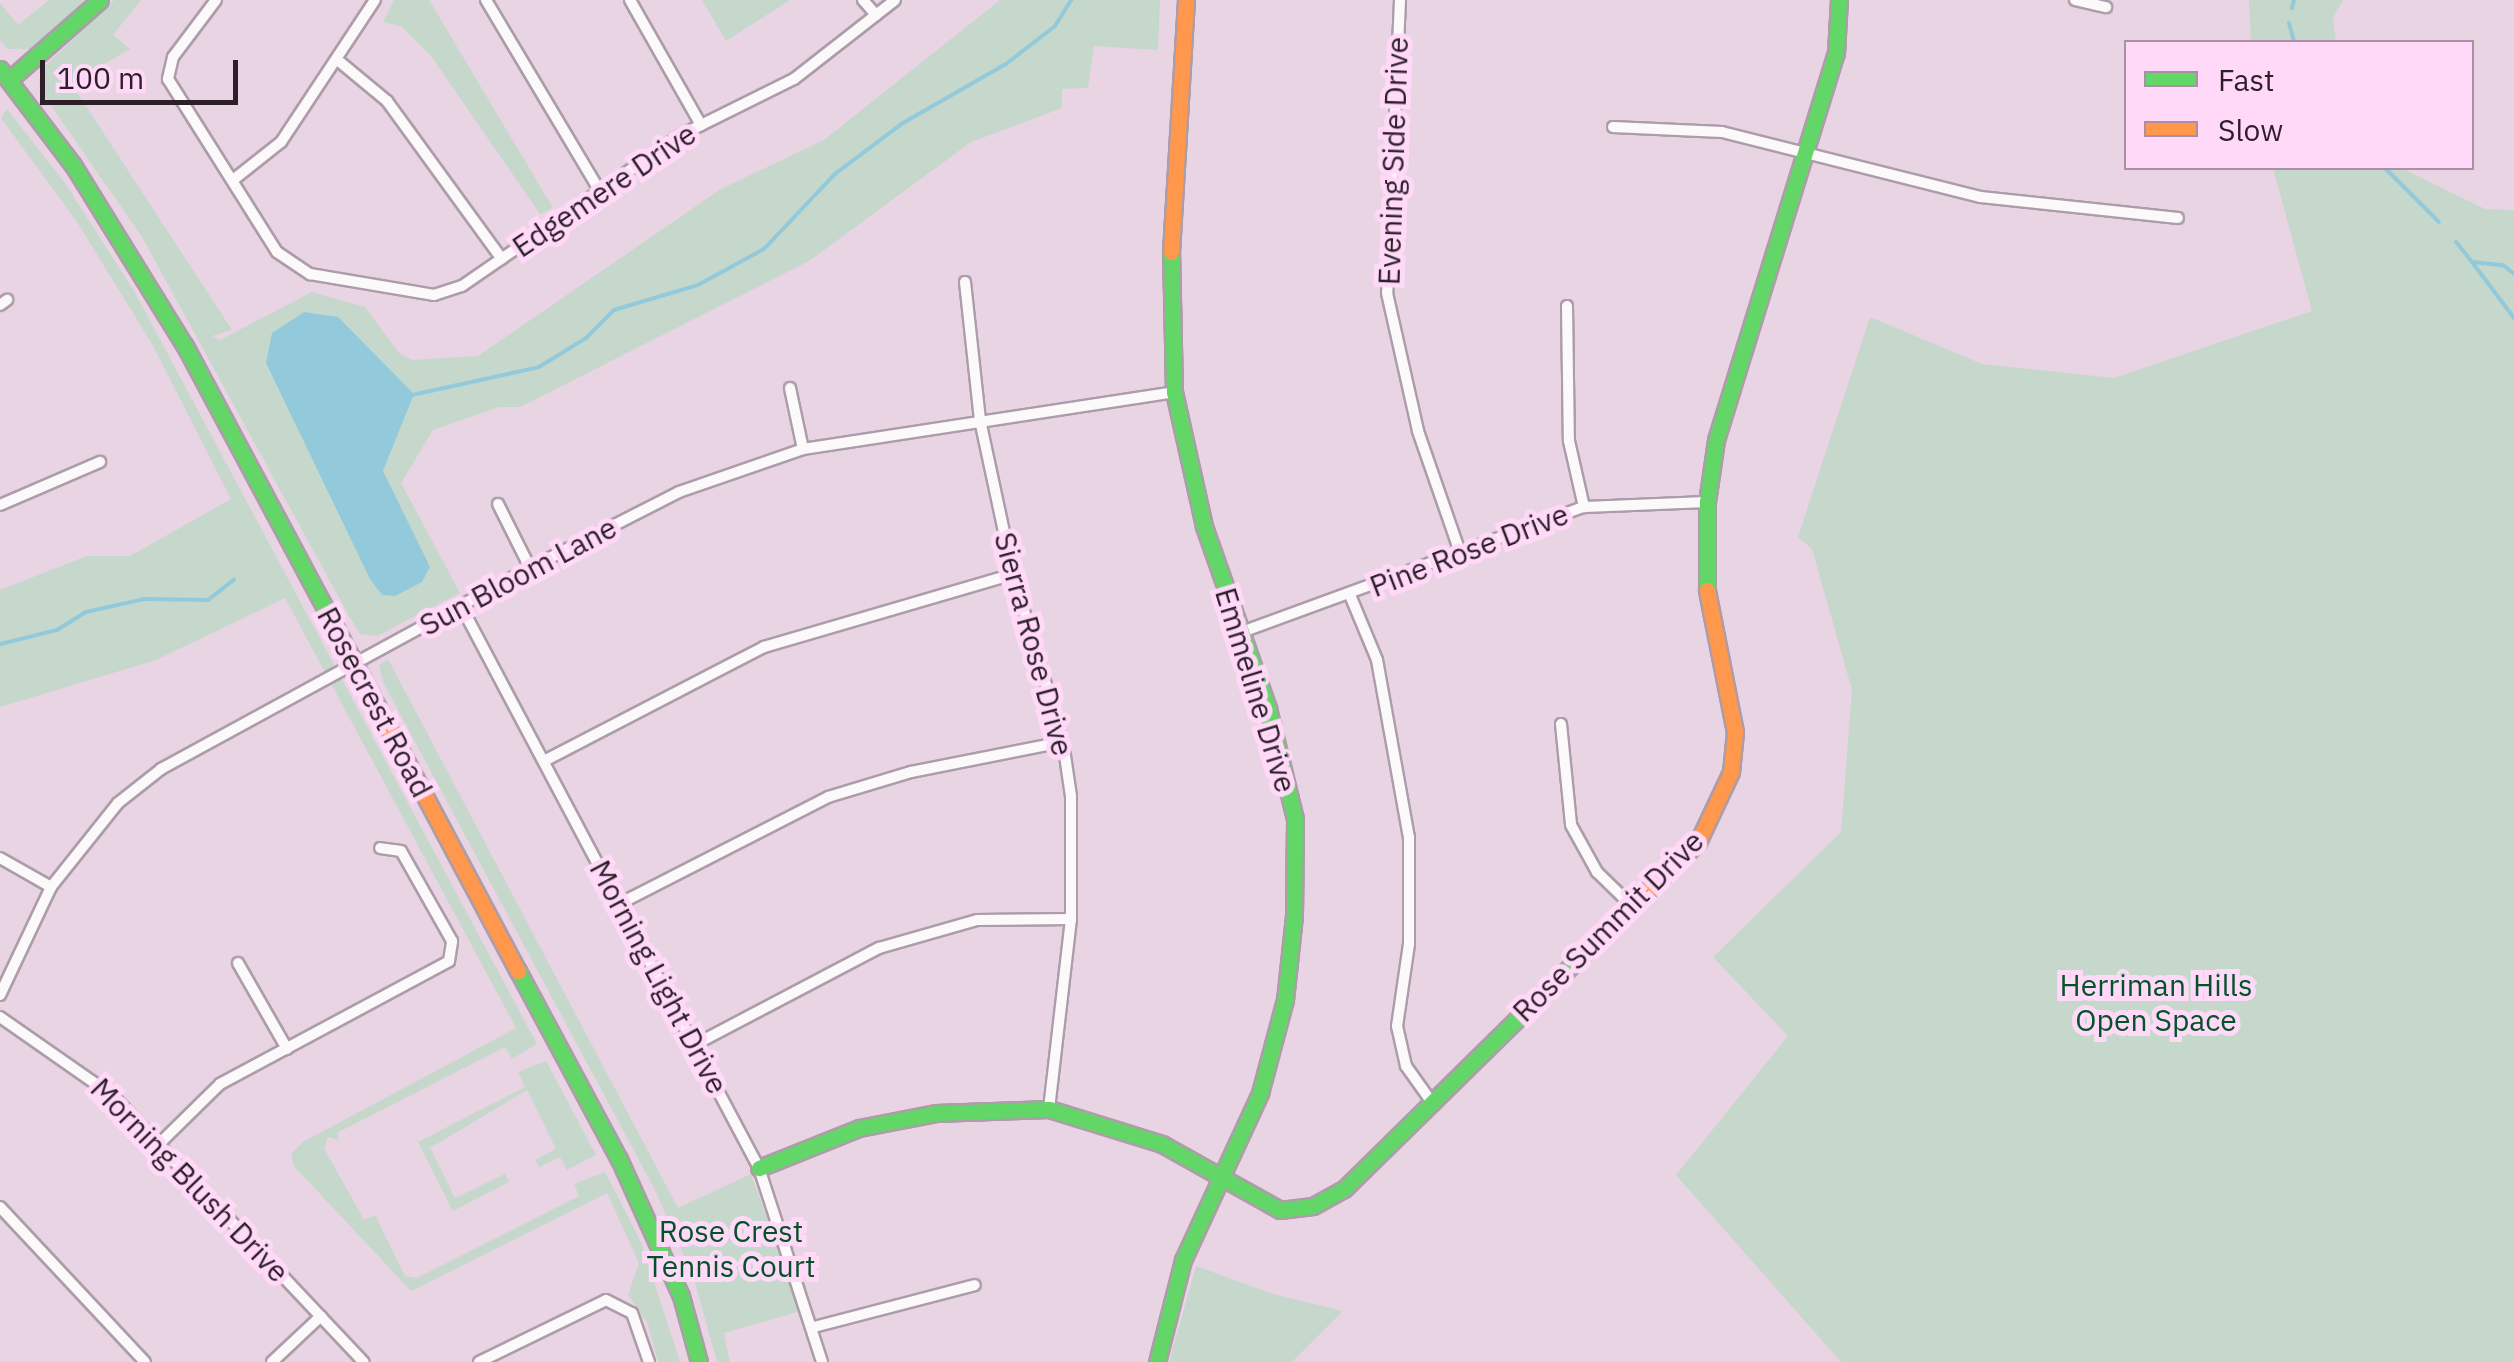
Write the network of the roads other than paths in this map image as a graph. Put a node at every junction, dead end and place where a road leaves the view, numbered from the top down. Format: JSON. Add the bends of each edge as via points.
{"nodes":[{"id":1,"x":100,"y":0,"type":"edge"},
{"id":2,"x":216,"y":0,"type":"edge"},
{"id":3,"x":375,"y":0,"type":"edge"},
{"id":4,"x":486,"y":0,"type":"edge"},
{"id":5,"x":630,"y":0,"type":"edge"},
{"id":6,"x":864,"y":0,"type":"edge"},
{"id":7,"x":896,"y":0,"type":"edge"},
{"id":8,"x":1186,"y":0,"type":"edge"},
{"id":9,"x":1400,"y":0,"type":"edge"},
{"id":10,"x":1839,"y":0,"type":"edge"},
{"id":11,"x":2074,"y":0,"type":"edge"},
{"id":12,"x":2106,"y":7,"type":"dead end"},
{"id":13,"x":876,"y":15,"type":"junction"},
{"id":14,"x":340,"y":62,"type":"junction"},
{"id":15,"x":3,"y":79,"type":"edge"},
{"id":16,"x":701,"y":125,"type":"junction"},
{"id":17,"x":1613,"y":127,"type":"dead end"},
{"id":18,"x":1806,"y":155,"type":"junction"},
{"id":19,"x":234,"y":180,"type":"junction"},
{"id":20,"x":600,"y":191,"type":"junction"},
{"id":21,"x":2178,"y":218,"type":"dead end"},
{"id":22,"x":502,"y":259,"type":"junction"},
{"id":23,"x":965,"y":282,"type":"dead end"},
{"id":24,"x":1567,"y":306,"type":"dead end"},
{"id":25,"x":790,"y":388,"type":"dead end"},
{"id":26,"x":1174,"y":392,"type":"junction"},
{"id":27,"x":980,"y":420,"type":"junction"},
{"id":28,"x":804,"y":449,"type":"junction"},
{"id":29,"x":100,"y":462,"type":"dead end"},
{"id":30,"x":1707,"y":502,"type":"junction"},
{"id":31,"x":498,"y":504,"type":"dead end"},
{"id":32,"x":0,"y":505,"type":"edge"},
{"id":33,"x":1584,"y":507,"type":"junction"},
{"id":34,"x":1460,"y":552,"type":"junction"},
{"id":35,"x":530,"y":568,"type":"junction"},
{"id":36,"x":1013,"y":574,"type":"junction"},
{"id":37,"x":1350,"y":595,"type":"junction"},
{"id":38,"x":460,"y":606,"type":"junction"},
{"id":39,"x":1238,"y":633,"type":"junction"},
{"id":40,"x":354,"y":662,"type":"junction"},
{"id":41,"x":1561,"y":724,"type":"dead end"},
{"id":42,"x":1063,"y":742,"type":"junction"},
{"id":43,"x":544,"y":761,"type":"junction"},
{"id":44,"x":380,"y":848,"type":"dead end"},
{"id":45,"x":0,"y":858,"type":"edge"},
{"id":46,"x":51,"y":887,"type":"junction"},
{"id":47,"x":621,"y":903,"type":"junction"},
{"id":48,"x":1632,"y":906,"type":"junction"},
{"id":49,"x":1071,"y":919,"type":"junction"},
{"id":50,"x":238,"y":963,"type":"dead end"},
{"id":51,"x":0,"y":996,"type":"edge"},
{"id":52,"x":0,"y":1017,"type":"edge"},
{"id":53,"x":694,"y":1045,"type":"junction"},
{"id":54,"x":287,"y":1049,"type":"junction"},
{"id":55,"x":1431,"y":1101,"type":"junction"},
{"id":56,"x":1049,"y":1109,"type":"junction"},
{"id":57,"x":159,"y":1144,"type":"junction"},
{"id":58,"x":759,"y":1168,"type":"junction"},
{"id":59,"x":1222,"y":1180,"type":"junction"},
{"id":60,"x":0,"y":1208,"type":"edge"},
{"id":61,"x":976,"y":1286,"type":"dead end"},
{"id":62,"x":320,"y":1316,"type":"junction"},
{"id":63,"x":814,"y":1327,"type":"junction"},
{"id":64,"x":145,"y":1362,"type":"edge"},
{"id":65,"x":272,"y":1362,"type":"edge"},
{"id":66,"x":364,"y":1362,"type":"edge"},
{"id":67,"x":479,"y":1362,"type":"edge"},
{"id":68,"x":649,"y":1362,"type":"edge"},
{"id":69,"x":699,"y":1362,"type":"edge"},
{"id":70,"x":822,"y":1362,"type":"edge"},
{"id":71,"x":1158,"y":1362,"type":"edge"}],
"edges":[{"from":1,"to":15,"type":"street"},
{"from":2,"to":19,"type":"street","via":[[168,74]]},
{"from":3,"to":14,"type":"street"},
{"from":4,"to":20,"type":"street"},
{"from":5,"to":16,"type":"street"},
{"from":6,"to":13,"type":"street"},
{"from":7,"to":13,"type":"street","name":"Edgemere Drive"},
{"from":8,"to":26,"type":"street","name":"Emmeline Drive","via":[[1170,289]]},
{"from":9,"to":34,"type":"street","name":"Evening Side Drive","via":[[1387,293],[1418,431]]},
{"from":10,"to":18,"type":"street","name":"Rose Summit Drive","via":[[1836,53]]},
{"from":11,"to":12,"type":"street"},
{"from":13,"to":16,"type":"street","name":"Edgemere Drive","via":[[794,79]]},
{"from":14,"to":19,"type":"street","via":[[280,142]]},
{"from":14,"to":22,"type":"street","via":[[381,94]]},
{"from":15,"to":40,"type":"street","name":"Rosecrest Road","via":[[134,258]]},
{"from":16,"to":20,"type":"street","name":"Edgemere Drive"},
{"from":17,"to":18,"type":"street","via":[[1722,132]]},
{"from":18,"to":21,"type":"street","via":[[1981,197]]},
{"from":18,"to":30,"type":"street","name":"Rose Summit Drive","via":[[1716,440]]},
{"from":19,"to":22,"type":"street","name":"Edgemere Drive","via":[[290,264],[434,295],[455,290]]},
{"from":20,"to":22,"type":"street","name":"Edgemere Drive"},
{"from":23,"to":27,"type":"street","name":"Sierra Rose Drive"},
{"from":24,"to":33,"type":"street","via":[[1569,441]]},
{"from":25,"to":28,"type":"street"},
{"from":26,"to":27,"type":"street","name":"Sun Bloom Lane"},
{"from":26,"to":39,"type":"street","name":"Emmeline Drive"},
{"from":27,"to":28,"type":"street","name":"Sun Bloom Lane"},
{"from":27,"to":36,"type":"street","name":"Sierra Rose Drive"},
{"from":28,"to":35,"type":"street","name":"Sun Bloom Lane","via":[[678,492]]},
{"from":29,"to":32,"type":"street"},
{"from":30,"to":33,"type":"street","name":"Pine Rose Drive"},
{"from":30,"to":48,"type":"street","name":"Rose Summit Drive","via":[[1707,606],[1735,732],[1731,772],[1698,842]]},
{"from":31,"to":35,"type":"street"},
{"from":33,"to":34,"type":"street","name":"Pine Rose Drive"},
{"from":34,"to":37,"type":"street","name":"Pine Rose Drive"},
{"from":35,"to":38,"type":"street","name":"Sun Bloom Lane"},
{"from":36,"to":42,"type":"street","name":"Sierra Rose Drive"},
{"from":36,"to":43,"type":"street","via":[[764,647]]},
{"from":37,"to":39,"type":"street","name":"Pine Rose Drive"},
{"from":37,"to":55,"type":"street","via":[[1376,660],[1409,838],[1409,944],[1397,1026],[1406,1066]]},
{"from":38,"to":40,"type":"street","name":"Sun Bloom Lane"},
{"from":38,"to":43,"type":"street","name":"Morning Light Drive"},
{"from":39,"to":59,"type":"street","name":"Emmeline Drive","via":[[1268,708],[1295,819],[1294,916],[1280,1019],[1260,1093]]},
{"from":40,"to":46,"type":"street","name":"Sun Bloom Lane","via":[[160,769],[85,837]]},
{"from":40,"to":69,"type":"street","name":"Rosecrest Road","via":[[645,1211]]},
{"from":41,"to":48,"type":"street","via":[[1570,825],[1598,872]]},
{"from":42,"to":47,"type":"street","via":[[839,793]]},
{"from":42,"to":49,"type":"street","name":"Sierra Rose Drive","via":[[1074,852]]},
{"from":43,"to":47,"type":"street","name":"Morning Light Drive"},
{"from":44,"to":54,"type":"street","via":[[402,852],[452,941],[449,961]]},
{"from":45,"to":46,"type":"street"},
{"from":46,"to":51,"type":"street","name":"Sun Bloom Lane"},
{"from":47,"to":53,"type":"street","name":"Morning Light Drive"},
{"from":48,"to":55,"type":"street","name":"Rose Summit Drive"},
{"from":49,"to":53,"type":"street","via":[[977,920],[879,948]]},
{"from":49,"to":56,"type":"street","name":"Sierra Rose Drive"},
{"from":50,"to":54,"type":"street"},
{"from":52,"to":57,"type":"street","name":"Morning Blush Drive","via":[[94,1078]]},
{"from":53,"to":58,"type":"street","name":"Morning Light Drive"},
{"from":54,"to":57,"type":"street","via":[[220,1084]]},
{"from":55,"to":59,"type":"street","name":"Rose Summit Drive","via":[[1344,1190],[1313,1206],[1280,1210]]},
{"from":56,"to":58,"type":"street","name":"Rose Summit Drive","via":[[936,1112],[859,1128]]},
{"from":56,"to":59,"type":"street","name":"Rose Summit Drive","via":[[1162,1144]]},
{"from":57,"to":62,"type":"street","name":"Morning Blush Drive"},
{"from":58,"to":63,"type":"street","name":"Morning Light Drive"},
{"from":59,"to":71,"type":"street","name":"Emmeline Drive","via":[[1183,1260]]},
{"from":60,"to":64,"type":"street"},
{"from":61,"to":63,"type":"street"},
{"from":62,"to":65,"type":"street"},
{"from":62,"to":66,"type":"street","name":"Morning Blush Drive"},
{"from":63,"to":70,"type":"street","name":"Morning Light Drive"},
{"from":67,"to":68,"type":"street","via":[[594,1303],[624,1304]]}]}
